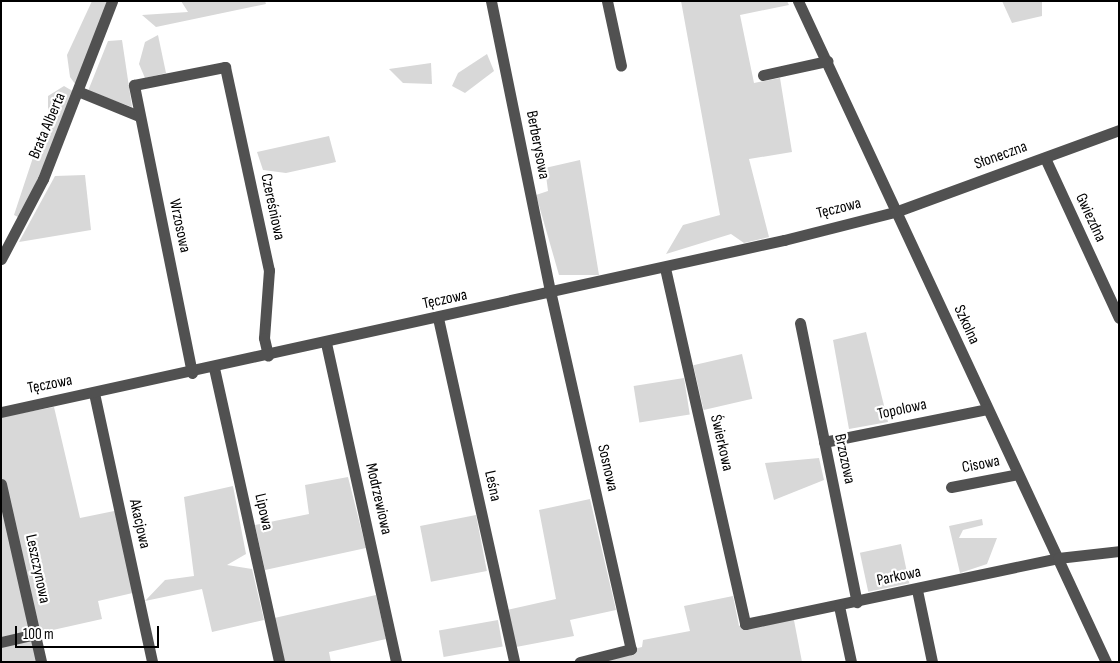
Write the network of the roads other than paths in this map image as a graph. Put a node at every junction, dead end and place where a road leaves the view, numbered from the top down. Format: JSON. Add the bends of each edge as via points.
{"nodes":[{"id":1,"x":112,"y":1,"type":"edge"},
{"id":2,"x":491,"y":1,"type":"edge"},
{"id":3,"x":608,"y":1,"type":"edge"},
{"id":4,"x":798,"y":1,"type":"edge"},
{"id":5,"x":827,"y":61,"type":"junction"},
{"id":6,"x":621,"y":66,"type":"dead end"},
{"id":7,"x":225,"y":67,"type":"joint"},
{"id":8,"x":763,"y":75,"type":"dead end"},
{"id":9,"x":80,"y":92,"type":"junction"},
{"id":10,"x":139,"y":116,"type":"junction"},
{"id":11,"x":1119,"y":130,"type":"edge"},
{"id":12,"x":1045,"y":158,"type":"junction"},
{"id":13,"x":895,"y":212,"type":"junction"},
{"id":14,"x":1,"y":259,"type":"edge"},
{"id":15,"x":665,"y":268,"type":"junction"},
{"id":16,"x":551,"y":295,"type":"junction"},
{"id":17,"x":438,"y":318,"type":"junction"},
{"id":18,"x":1119,"y":318,"type":"edge"},
{"id":19,"x":800,"y":323,"type":"dead end"},
{"id":20,"x":326,"y":343,"type":"junction"},
{"id":21,"x":268,"y":356,"type":"junction"},
{"id":22,"x":214,"y":368,"type":"junction"},
{"id":23,"x":192,"y":373,"type":"junction"},
{"id":24,"x":94,"y":393,"type":"junction"},
{"id":25,"x":987,"y":408,"type":"junction"},
{"id":26,"x":1,"y":412,"type":"edge"},
{"id":27,"x":824,"y":442,"type":"junction"},
{"id":28,"x":1018,"y":474,"type":"junction"},
{"id":29,"x":1,"y":484,"type":"edge"},
{"id":30,"x":951,"y":487,"type":"dead end"},
{"id":31,"x":1119,"y":551,"type":"edge"},
{"id":32,"x":1058,"y":558,"type":"junction"},
{"id":33,"x":917,"y":590,"type":"junction"},
{"id":34,"x":857,"y":602,"type":"junction"},
{"id":35,"x":839,"y":606,"type":"junction"},
{"id":36,"x":745,"y":624,"type":"joint"},
{"id":37,"x":35,"y":634,"type":"junction"},
{"id":38,"x":1,"y":642,"type":"edge"},
{"id":39,"x":41,"y":662,"type":"edge"},
{"id":40,"x":152,"y":662,"type":"edge"},
{"id":41,"x":279,"y":662,"type":"edge"},
{"id":42,"x":396,"y":662,"type":"edge"},
{"id":43,"x":514,"y":662,"type":"edge"},
{"id":44,"x":580,"y":662,"type":"edge"},
{"id":45,"x":851,"y":662,"type":"edge"},
{"id":46,"x":932,"y":662,"type":"edge"},
{"id":47,"x":1106,"y":662,"type":"edge"}],
"edges":[{"from":1,"to":9,"type":"street","name":"Brata Alberta"},
{"from":2,"to":16,"type":"street","name":"Berberysowa"},
{"from":3,"to":6,"type":"street"},
{"from":4,"to":5,"type":"street","name":"Szkolna"},
{"from":5,"to":8,"type":"street"},
{"from":5,"to":13,"type":"street","name":"Szkolna"},
{"from":7,"to":10,"type":"street","name":"Wrzosowa","via":[[134,85]]},
{"from":7,"to":21,"type":"street","name":"Czereśniowa","via":[[269,270],[264,338]]},
{"from":9,"to":10,"type":"street"},
{"from":9,"to":14,"type":"street","name":"Brata Alberta","via":[[44,179]]},
{"from":10,"to":23,"type":"street","name":"Wrzosowa"},
{"from":11,"to":12,"type":"street","name":"Słoneczna"},
{"from":12,"to":13,"type":"street","name":"Słoneczna"},
{"from":12,"to":18,"type":"street","name":"Gwiezdna"},
{"from":13,"to":15,"type":"street","name":"Tęczowa"},
{"from":13,"to":25,"type":"street","name":"Szkolna"},
{"from":15,"to":16,"type":"street","name":"Tęczowa"},
{"from":15,"to":36,"type":"street","name":"Świerkowa"},
{"from":16,"to":17,"type":"street","name":"Tęczowa"},
{"from":16,"to":44,"type":"street","name":"Sosnowa","via":[[631,649]]},
{"from":17,"to":20,"type":"street","name":"Tęczowa"},
{"from":17,"to":43,"type":"street","name":"Leśna"},
{"from":19,"to":27,"type":"street","name":"Brzozowa"},
{"from":20,"to":21,"type":"street","name":"Tęczowa"},
{"from":20,"to":42,"type":"street","name":"Modrzewiowa"},
{"from":21,"to":22,"type":"street","name":"Tęczowa"},
{"from":22,"to":23,"type":"street","name":"Tęczowa"},
{"from":22,"to":41,"type":"street","name":"Lipowa"},
{"from":23,"to":24,"type":"street","name":"Tęczowa"},
{"from":24,"to":26,"type":"street","name":"Tęczowa"},
{"from":24,"to":40,"type":"street","name":"Akacjowa"},
{"from":25,"to":27,"type":"street","name":"Topolowa"},
{"from":25,"to":28,"type":"street","name":"Szkolna"},
{"from":27,"to":34,"type":"street","name":"Brzozowa"},
{"from":28,"to":30,"type":"street","name":"Cisowa"},
{"from":28,"to":32,"type":"street","name":"Szkolna"},
{"from":29,"to":37,"type":"street","name":"Leszczynowa"},
{"from":31,"to":32,"type":"street","name":"Parkowa"},
{"from":32,"to":33,"type":"street","name":"Parkowa"},
{"from":32,"to":47,"type":"street","name":"Szkolna"},
{"from":33,"to":34,"type":"street","name":"Parkowa"},
{"from":33,"to":46,"type":"street"},
{"from":34,"to":35,"type":"street","name":"Parkowa"},
{"from":35,"to":36,"type":"street","name":"Parkowa"},
{"from":35,"to":45,"type":"street"},
{"from":37,"to":38,"type":"street"},
{"from":37,"to":39,"type":"street","name":"Leszczynowa"}]}
